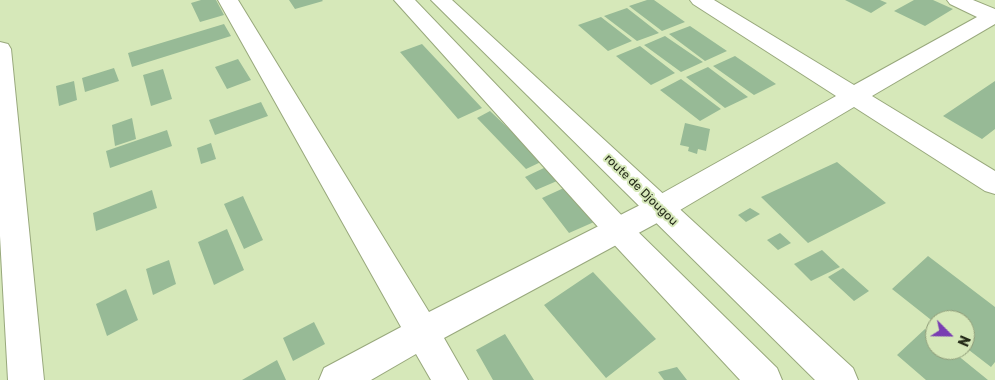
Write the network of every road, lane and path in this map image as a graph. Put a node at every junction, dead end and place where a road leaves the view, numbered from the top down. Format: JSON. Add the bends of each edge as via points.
{"nodes":[{"id":1,"x":228,"y":0,"type":"edge"},
{"id":2,"x":404,"y":0,"type":"edge"},
{"id":3,"x":441,"y":0,"type":"edge"},
{"id":4,"x":700,"y":0,"type":"edge"},
{"id":5,"x":957,"y":0,"type":"edge"},
{"id":6,"x":994,"y":16,"type":"edge"},
{"id":7,"x":0,"y":49,"type":"edge"},
{"id":8,"x":854,"y":96,"type":"junction"},
{"id":9,"x":995,"y":184,"type":"edge"},
{"id":10,"x":660,"y":208,"type":"junction"},
{"id":11,"x":618,"y":230,"type":"junction"},
{"id":12,"x":421,"y":333,"type":"junction"},
{"id":13,"x":26,"y":380,"type":"edge"},
{"id":14,"x":337,"y":380,"type":"edge"},
{"id":15,"x":450,"y":380,"type":"edge"},
{"id":16,"x":764,"y":380,"type":"edge"},
{"id":17,"x":840,"y":380,"type":"edge"}],
"edges":[{"from":1,"to":12,"type":"main road"},
{"from":2,"to":11,"type":"main road"},
{"from":3,"to":10,"type":"main road","name":"route de Djougou"},
{"from":4,"to":8,"type":"main road"},
{"from":5,"to":6,"type":"main road"},
{"from":6,"to":8,"type":"main road"},
{"from":7,"to":13,"type":"main road"},
{"from":8,"to":9,"type":"main road"},
{"from":8,"to":10,"type":"main road"},
{"from":10,"to":11,"type":"main road"},
{"from":10,"to":17,"type":"main road","name":"route de Djougou"},
{"from":11,"to":12,"type":"main road"},
{"from":11,"to":16,"type":"main road"},
{"from":12,"to":14,"type":"main road"},
{"from":12,"to":15,"type":"main road"}]}
